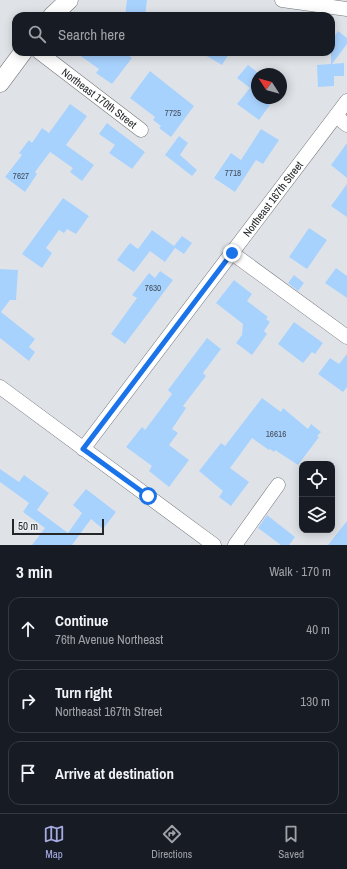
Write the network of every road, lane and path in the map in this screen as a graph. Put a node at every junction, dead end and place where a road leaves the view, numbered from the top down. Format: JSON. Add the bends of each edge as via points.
{"nodes":[{"id":1,"x":69,"y":0,"type":"edge"},
{"id":2,"x":282,"y":0,"type":"edge"},
{"id":3,"x":347,"y":9,"type":"edge"},
{"id":4,"x":56,"y":12,"type":"edge"},
{"id":5,"x":20,"y":56,"type":"edge"},
{"id":6,"x":44,"y":56,"type":"edge"},
{"id":7,"x":0,"y":83,"type":"edge"},
{"id":8,"x":347,"y":101,"type":"edge"},
{"id":9,"x":336,"y":116,"type":"junction"},
{"id":10,"x":347,"y":126,"type":"edge"},
{"id":11,"x":141,"y":130,"type":"dead end"},
{"id":12,"x":232,"y":253,"type":"junction"},
{"id":13,"x":347,"y":337,"type":"edge"},
{"id":14,"x":0,"y":387,"type":"edge"},
{"id":15,"x":83,"y":449,"type":"junction"},
{"id":16,"x":278,"y":485,"type":"dead end"},
{"id":17,"x":214,"y":545,"type":"edge"},
{"id":18,"x":235,"y":545,"type":"edge"}],
"edges":[{"from":1,"to":4,"type":"main road"},
{"from":2,"to":3,"type":"street"},
{"from":5,"to":7,"type":"main road"},
{"from":6,"to":11,"type":"street","name":"Northeast 170th Street"},
{"from":8,"to":9,"type":"street","name":"Northeast 167th Street"},
{"from":9,"to":10,"type":"street"},
{"from":9,"to":12,"type":"street","name":"Northeast 167th Street"},
{"from":12,"to":13,"type":"street"},
{"from":12,"to":15,"type":"street","name":"Northeast 167th Street"},
{"from":14,"to":15,"type":"street"},
{"from":15,"to":17,"type":"street"},
{"from":16,"to":18,"type":"street"}]}
